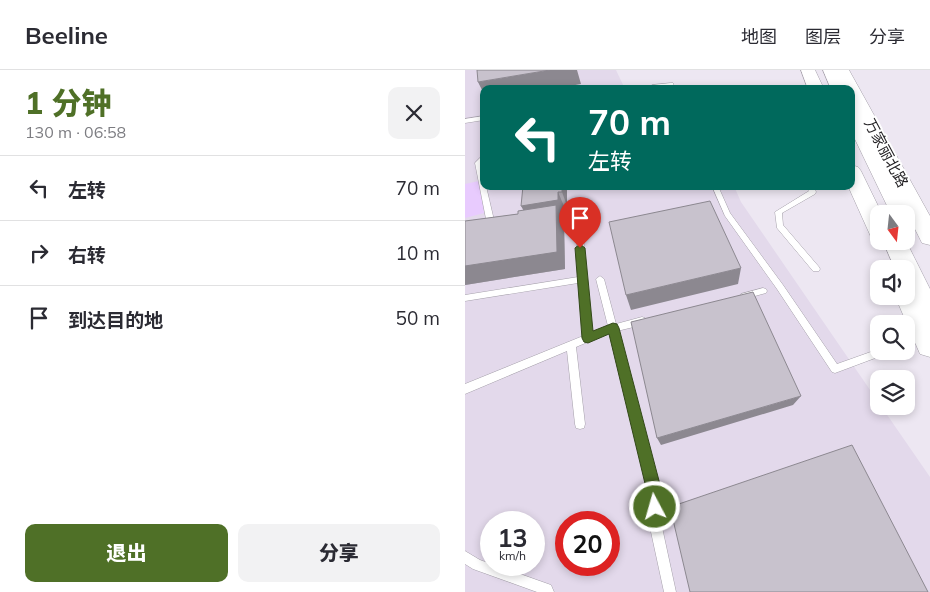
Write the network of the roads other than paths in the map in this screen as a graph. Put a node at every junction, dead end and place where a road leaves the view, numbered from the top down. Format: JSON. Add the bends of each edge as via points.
{"nodes":[{"id":1,"x":808,"y":70,"type":"edge"},
{"id":2,"x":817,"y":70,"type":"edge"},
{"id":3,"x":830,"y":70,"type":"edge"},
{"id":4,"x":842,"y":70,"type":"edge"},
{"id":5,"x":814,"y":85,"type":"edge"},
{"id":6,"x":823,"y":85,"type":"edge"},
{"id":7,"x":837,"y":85,"type":"edge"},
{"id":8,"x":850,"y":85,"type":"edge"},
{"id":9,"x":855,"y":95,"type":"edge"},
{"id":10,"x":480,"y":119,"type":"edge"},
{"id":11,"x":465,"y":121,"type":"edge"},
{"id":12,"x":855,"y":121,"type":"edge"},
{"id":13,"x":855,"y":156,"type":"edge"},
{"id":14,"x":480,"y":161,"type":"edge"},
{"id":15,"x":480,"y":173,"type":"edge"},
{"id":16,"x":855,"y":180,"type":"edge"},
{"id":17,"x":484,"y":190,"type":"edge"},
{"id":18,"x":717,"y":190,"type":"edge"},
{"id":19,"x":812,"y":190,"type":"edge"},
{"id":20,"x":877,"y":205,"type":"edge"},
{"id":21,"x":897,"y":205,"type":"edge"},
{"id":22,"x":870,"y":212,"type":"edge"},
{"id":23,"x":540,"y":222,"type":"edge"},
{"id":24,"x":502,"y":228,"type":"edge"},
{"id":25,"x":492,"y":230,"type":"junction"},
{"id":26,"x":483,"y":231,"type":"edge"},
{"id":27,"x":930,"y":236,"type":"edge"},
{"id":28,"x":915,"y":241,"type":"edge"},
{"id":29,"x":897,"y":250,"type":"edge"},
{"id":30,"x":816,"y":269,"type":"dead end"},
{"id":31,"x":930,"y":272,"type":"edge"},
{"id":32,"x":582,"y":279,"type":"junction"},
{"id":33,"x":600,"y":279,"type":"dead end"},
{"id":34,"x":763,"y":291,"type":"dead end"},
{"id":35,"x":465,"y":298,"type":"edge"},
{"id":36,"x":735,"y":298,"type":"edge"},
{"id":37,"x":911,"y":305,"type":"edge"},
{"id":38,"x":651,"y":319,"type":"edge"},
{"id":39,"x":613,"y":328,"type":"junction"},
{"id":40,"x":923,"y":335,"type":"edge"},
{"id":41,"x":588,"y":338,"type":"junction"},
{"id":42,"x":571,"y":345,"type":"junction"},
{"id":43,"x":870,"y":356,"type":"edge"},
{"id":44,"x":465,"y":389,"type":"edge"},
{"id":45,"x":580,"y":424,"type":"dead end"},
{"id":46,"x":465,"y":557,"type":"edge"},
{"id":47,"x":548,"y":592,"type":"edge"},
{"id":48,"x":670,"y":592,"type":"edge"}],
"edges":[{"from":1,"to":5,"type":"main road"},
{"from":2,"to":6,"type":"main road"},
{"from":3,"to":7,"type":"main road"},
{"from":4,"to":8,"type":"main road","name":"万家丽北路"},
{"from":9,"to":27,"type":"main road","name":"万家丽北路"},
{"from":10,"to":11,"type":"lane"},
{"from":12,"to":21,"type":"main road"},
{"from":13,"to":20,"type":"main road"},
{"from":14,"to":15,"type":"lane"},
{"from":16,"to":22,"type":"main road"},
{"from":17,"to":25,"type":"lane"},
{"from":18,"to":43,"type":"lane","via":[[727,214],[835,369]]},
{"from":19,"to":30,"type":"lane","via":[[778,212],[780,226]]},
{"from":23,"to":32,"type":"lane","via":[[579,216]]},
{"from":24,"to":25,"type":"lane"},
{"from":25,"to":26,"type":"lane"},
{"from":28,"to":31,"type":"main road"},
{"from":29,"to":40,"type":"main road"},
{"from":32,"to":35,"type":"lane"},
{"from":32,"to":41,"type":"lane"},
{"from":33,"to":39,"type":"lane"},
{"from":34,"to":36,"type":"lane"},
{"from":37,"to":40,"type":"main road"},
{"from":38,"to":39,"type":"lane"},
{"from":39,"to":41,"type":"lane"},
{"from":39,"to":48,"type":"lane","via":[[655,496],[654,518]]},
{"from":41,"to":42,"type":"lane"},
{"from":42,"to":44,"type":"lane"},
{"from":42,"to":45,"type":"lane"},
{"from":46,"to":47,"type":"lane","via":[[477,565]]}]}
